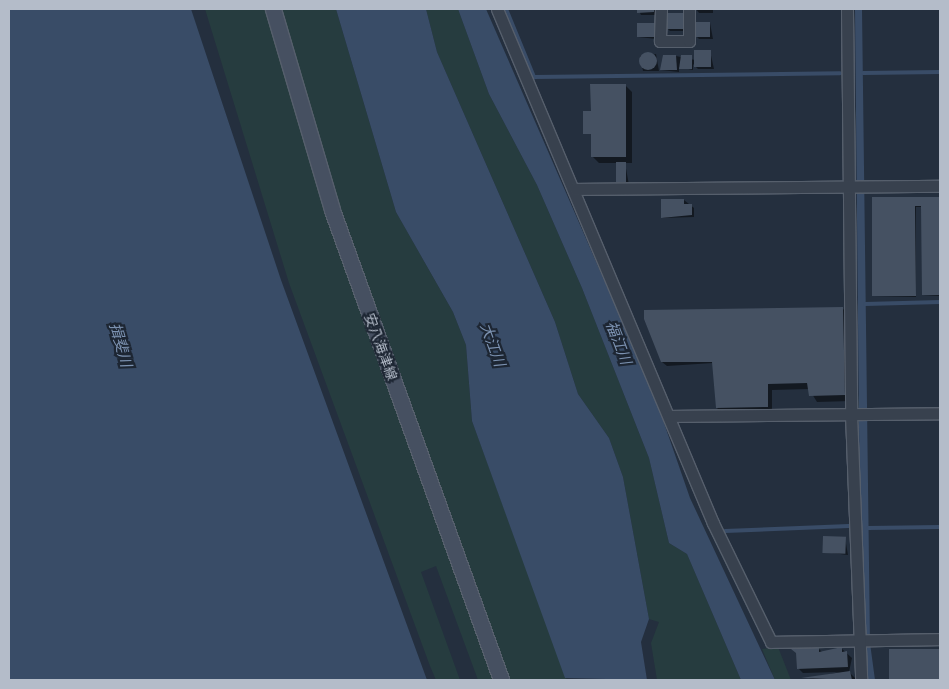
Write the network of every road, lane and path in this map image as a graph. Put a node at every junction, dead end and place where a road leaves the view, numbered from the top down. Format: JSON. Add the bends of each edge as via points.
{"nodes":[{"id":1,"x":273,"y":9,"type":"edge"},
{"id":2,"x":497,"y":9,"type":"edge"},
{"id":3,"x":660,"y":9,"type":"edge"},
{"id":4,"x":689,"y":9,"type":"edge"},
{"id":5,"x":847,"y":9,"type":"edge"},
{"id":6,"x":857,"y":186,"type":"junction"},
{"id":7,"x":940,"y":186,"type":"edge"},
{"id":8,"x":575,"y":189,"type":"junction"},
{"id":9,"x":940,"y":413,"type":"edge"},
{"id":10,"x":859,"y":414,"type":"junction"},
{"id":11,"x":671,"y":416,"type":"junction"},
{"id":12,"x":940,"y":639,"type":"edge"},
{"id":13,"x":863,"y":640,"type":"junction"},
{"id":14,"x":501,"y":680,"type":"edge"},
{"id":15,"x":861,"y":680,"type":"edge"}],
"edges":[{"from":1,"to":14,"type":"main road","name":"安八海津線","via":[[332,210]]},
{"from":2,"to":8,"type":"street"},
{"from":3,"to":4,"type":"street","via":[[660,41],[689,41]]},
{"from":5,"to":6,"type":"street"},
{"from":6,"to":7,"type":"street"},
{"from":6,"to":8,"type":"street"},
{"from":6,"to":10,"type":"street"},
{"from":8,"to":11,"type":"street"},
{"from":9,"to":10,"type":"street"},
{"from":10,"to":11,"type":"street"},
{"from":10,"to":13,"type":"street"},
{"from":11,"to":13,"type":"street","via":[[713,524],[771,642]]},
{"from":12,"to":13,"type":"street"},
{"from":13,"to":15,"type":"street"}]}
